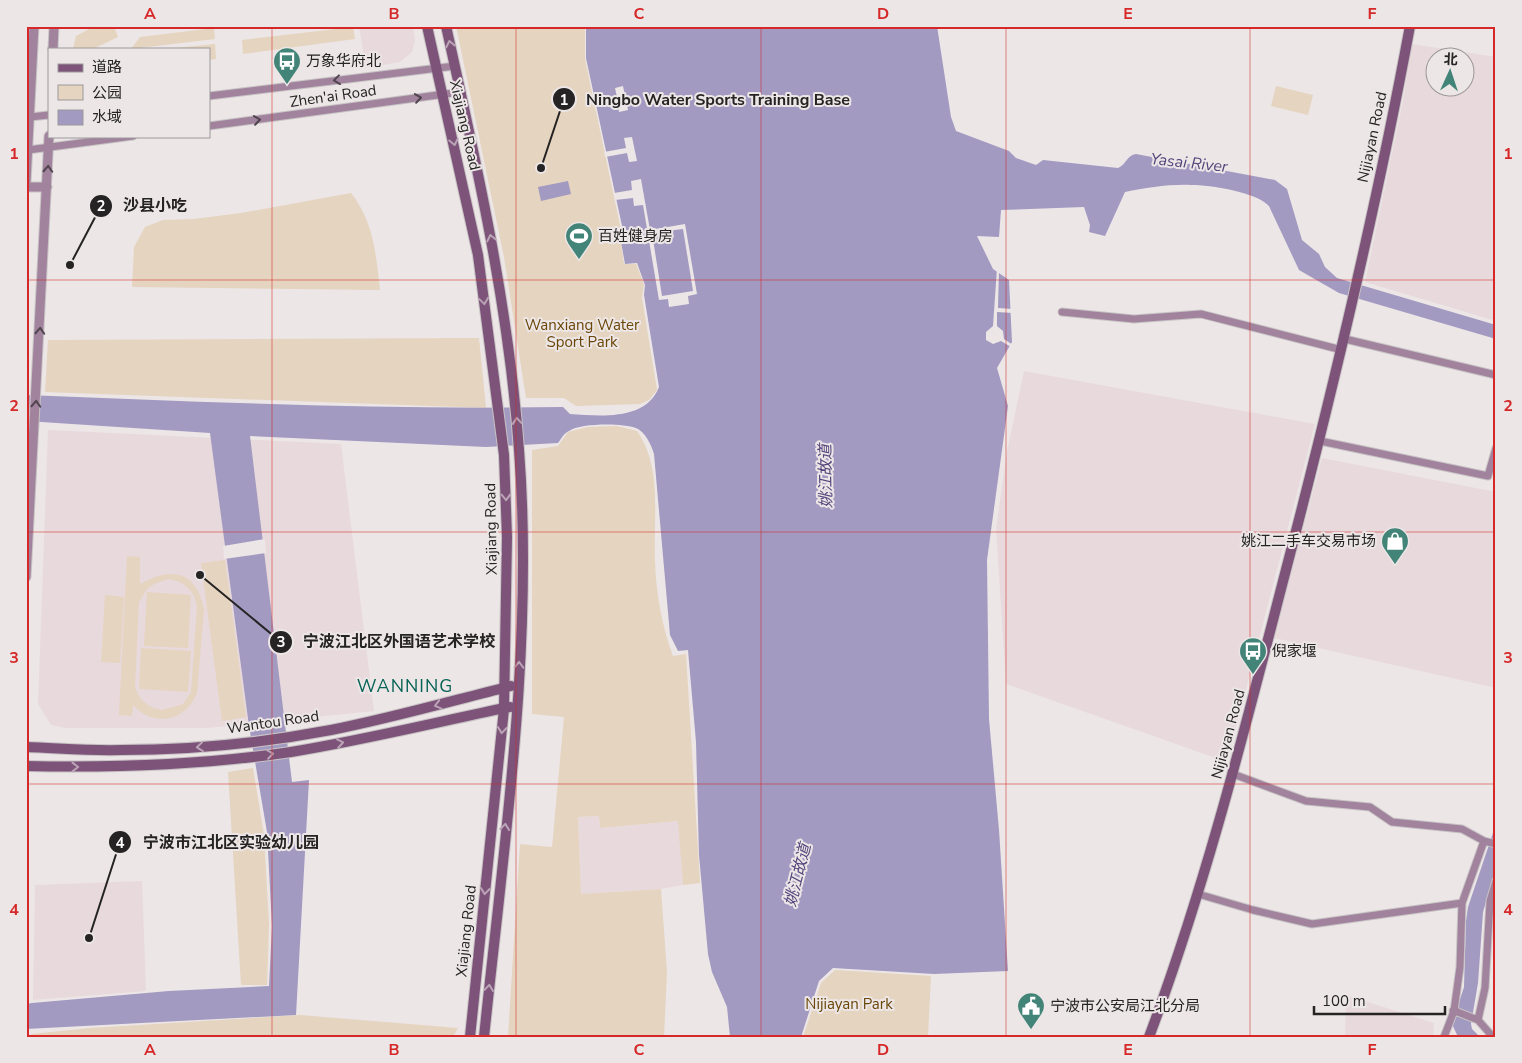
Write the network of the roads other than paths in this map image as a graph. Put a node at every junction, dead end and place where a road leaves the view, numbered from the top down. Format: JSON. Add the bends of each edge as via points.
{"nodes":[{"id":1,"x":34,"y":26,"type":"edge"},
{"id":2,"x":54,"y":26,"type":"edge"},
{"id":3,"x":427,"y":26,"type":"edge"},
{"id":4,"x":446,"y":26,"type":"edge"},
{"id":5,"x":1410,"y":26,"type":"edge"},
{"id":6,"x":53,"y":48,"type":"edge"},
{"id":7,"x":455,"y":66,"type":"junction"},
{"id":8,"x":437,"y":68,"type":"junction"},
{"id":9,"x":460,"y":92,"type":"junction"},
{"id":10,"x":444,"y":94,"type":"junction"},
{"id":11,"x":210,"y":96,"type":"edge"},
{"id":12,"x":48,"y":115,"type":"edge"},
{"id":13,"x":30,"y":117,"type":"junction"},
{"id":14,"x":210,"y":126,"type":"edge"},
{"id":15,"x":49,"y":138,"type":"edge"},
{"id":16,"x":119,"y":138,"type":"edge"},
{"id":17,"x":49,"y":148,"type":"junction"},
{"id":18,"x":28,"y":150,"type":"junction"},
{"id":19,"x":26,"y":182,"type":"edge"},
{"id":20,"x":26,"y":187,"type":"edge"},
{"id":21,"x":47,"y":187,"type":"junction"},
{"id":22,"x":1062,"y":312,"type":"dead end"},
{"id":23,"x":1345,"y":339,"type":"junction"},
{"id":24,"x":1342,"y":350,"type":"junction"},
{"id":25,"x":1496,"y":375,"type":"edge"},
{"id":26,"x":1320,"y":441,"type":"junction"},
{"id":27,"x":1496,"y":448,"type":"edge"},
{"id":28,"x":26,"y":577,"type":"edge"},
{"id":29,"x":519,"y":684,"type":"junction"},
{"id":30,"x":505,"y":687,"type":"junction"},
{"id":31,"x":517,"y":706,"type":"junction"},
{"id":32,"x":504,"y":709,"type":"junction"},
{"id":33,"x":26,"y":747,"type":"edge"},
{"id":34,"x":499,"y":761,"type":"junction"},
{"id":35,"x":26,"y":766,"type":"edge"},
{"id":36,"x":511,"y":770,"type":"junction"},
{"id":37,"x":1233,"y":774,"type":"junction"},
{"id":38,"x":1484,"y":841,"type":"junction"},
{"id":39,"x":1496,"y":844,"type":"edge"},
{"id":40,"x":1496,"y":882,"type":"edge"},
{"id":41,"x":1198,"y":894,"type":"junction"},
{"id":42,"x":1462,"y":903,"type":"junction"},
{"id":43,"x":1454,"y":1011,"type":"junction"},
{"id":44,"x":1477,"y":1020,"type":"junction"},
{"id":45,"x":470,"y":1037,"type":"edge"},
{"id":46,"x":484,"y":1037,"type":"edge"},
{"id":47,"x":1149,"y":1037,"type":"edge"},
{"id":48,"x":1444,"y":1037,"type":"edge"},
{"id":49,"x":1493,"y":1037,"type":"edge"}],
"edges":[{"from":1,"to":13,"type":"street"},
{"from":2,"to":6,"type":"street"},
{"from":3,"to":8,"type":"main road","name":"Xiajiang Road"},
{"from":7,"to":4,"type":"main road","name":"Xiajiang Road","one_way":true},
{"from":5,"to":23,"type":"main road","name":"Nijiayan Road"},
{"from":7,"to":8,"type":"street","name":"Zhen'ai Road"},
{"from":7,"to":9,"type":"main road","name":"Xiajiang Road"},
{"from":8,"to":10,"type":"main road","name":"Xiajiang Road"},
{"from":8,"to":11,"type":"street","name":"Zhen'ai Road","one_way":true},
{"from":9,"to":10,"type":"street","name":"Zhen'ai Road"},
{"from":29,"to":9,"type":"main road","name":"Xiajiang Road","one_way":true,"via":[[522,537],[520,451],[514,390],[493,246]]},
{"from":14,"to":10,"type":"street","name":"Zhen'ai Road","one_way":true},
{"from":10,"to":30,"type":"main road","name":"Xiajiang Road","one_way":true,"via":[[478,255],[503,448],[507,537]]},
{"from":12,"to":13,"type":"street"},
{"from":13,"to":18,"type":"street"},
{"from":15,"to":17,"type":"street"},
{"from":16,"to":17,"type":"street"},
{"from":17,"to":18,"type":"street"},
{"from":21,"to":17,"type":"street","one_way":true},
{"from":18,"to":19,"type":"street"},
{"from":20,"to":21,"type":"street"},
{"from":28,"to":21,"type":"street","one_way":true},
{"from":22,"to":24,"type":"street","via":[[1134,319],[1201,314]]},
{"from":23,"to":24,"type":"main road","name":"Nijiayan Road"},
{"from":23,"to":25,"type":"street"},
{"from":24,"to":26,"type":"main road","name":"Nijiayan Road"},
{"from":26,"to":27,"type":"street","via":[[1488,476]]},
{"from":26,"to":37,"type":"main road","name":"Nijiayan Road"},
{"from":29,"to":30,"type":"main road","name":"Wantou Road"},
{"from":29,"to":31,"type":"main road","name":"Xiajiang Road"},
{"from":30,"to":32,"type":"main road","name":"Xiajiang Road"},
{"from":30,"to":33,"type":"main road","name":"Wantou Road","one_way":true,"via":[[404,714],[248,742],[120,750]]},
{"from":31,"to":32,"type":"main road","name":"Wantou Road"},
{"from":31,"to":36,"type":"main road","name":"Xiajiang Road"},
{"from":32,"to":34,"type":"main road","name":"Xiajiang Road","one_way":true},
{"from":35,"to":32,"type":"main road","name":"Wantou Road","one_way":true,"via":[[150,766],[248,758],[387,734]]},
{"from":34,"to":36,"type":"street"},
{"from":34,"to":45,"type":"main road","name":"Xiajiang Road","one_way":true},
{"from":46,"to":36,"type":"main road","name":"Xiajiang Road","one_way":true},
{"from":37,"to":38,"type":"street","via":[[1306,801],[1370,808],[1392,822],[1462,829]]},
{"from":37,"to":41,"type":"main road","name":"Nijiayan Road"},
{"from":38,"to":39,"type":"street"},
{"from":38,"to":42,"type":"street"},
{"from":40,"to":44,"type":"street","via":[[1490,901],[1485,988]]},
{"from":41,"to":42,"type":"street","via":[[1312,924]]},
{"from":41,"to":47,"type":"main road","name":"Nijiayan Road"},
{"from":42,"to":43,"type":"street","via":[[1460,967]]},
{"from":43,"to":44,"type":"street"},
{"from":43,"to":48,"type":"street"},
{"from":44,"to":49,"type":"street"}]}
